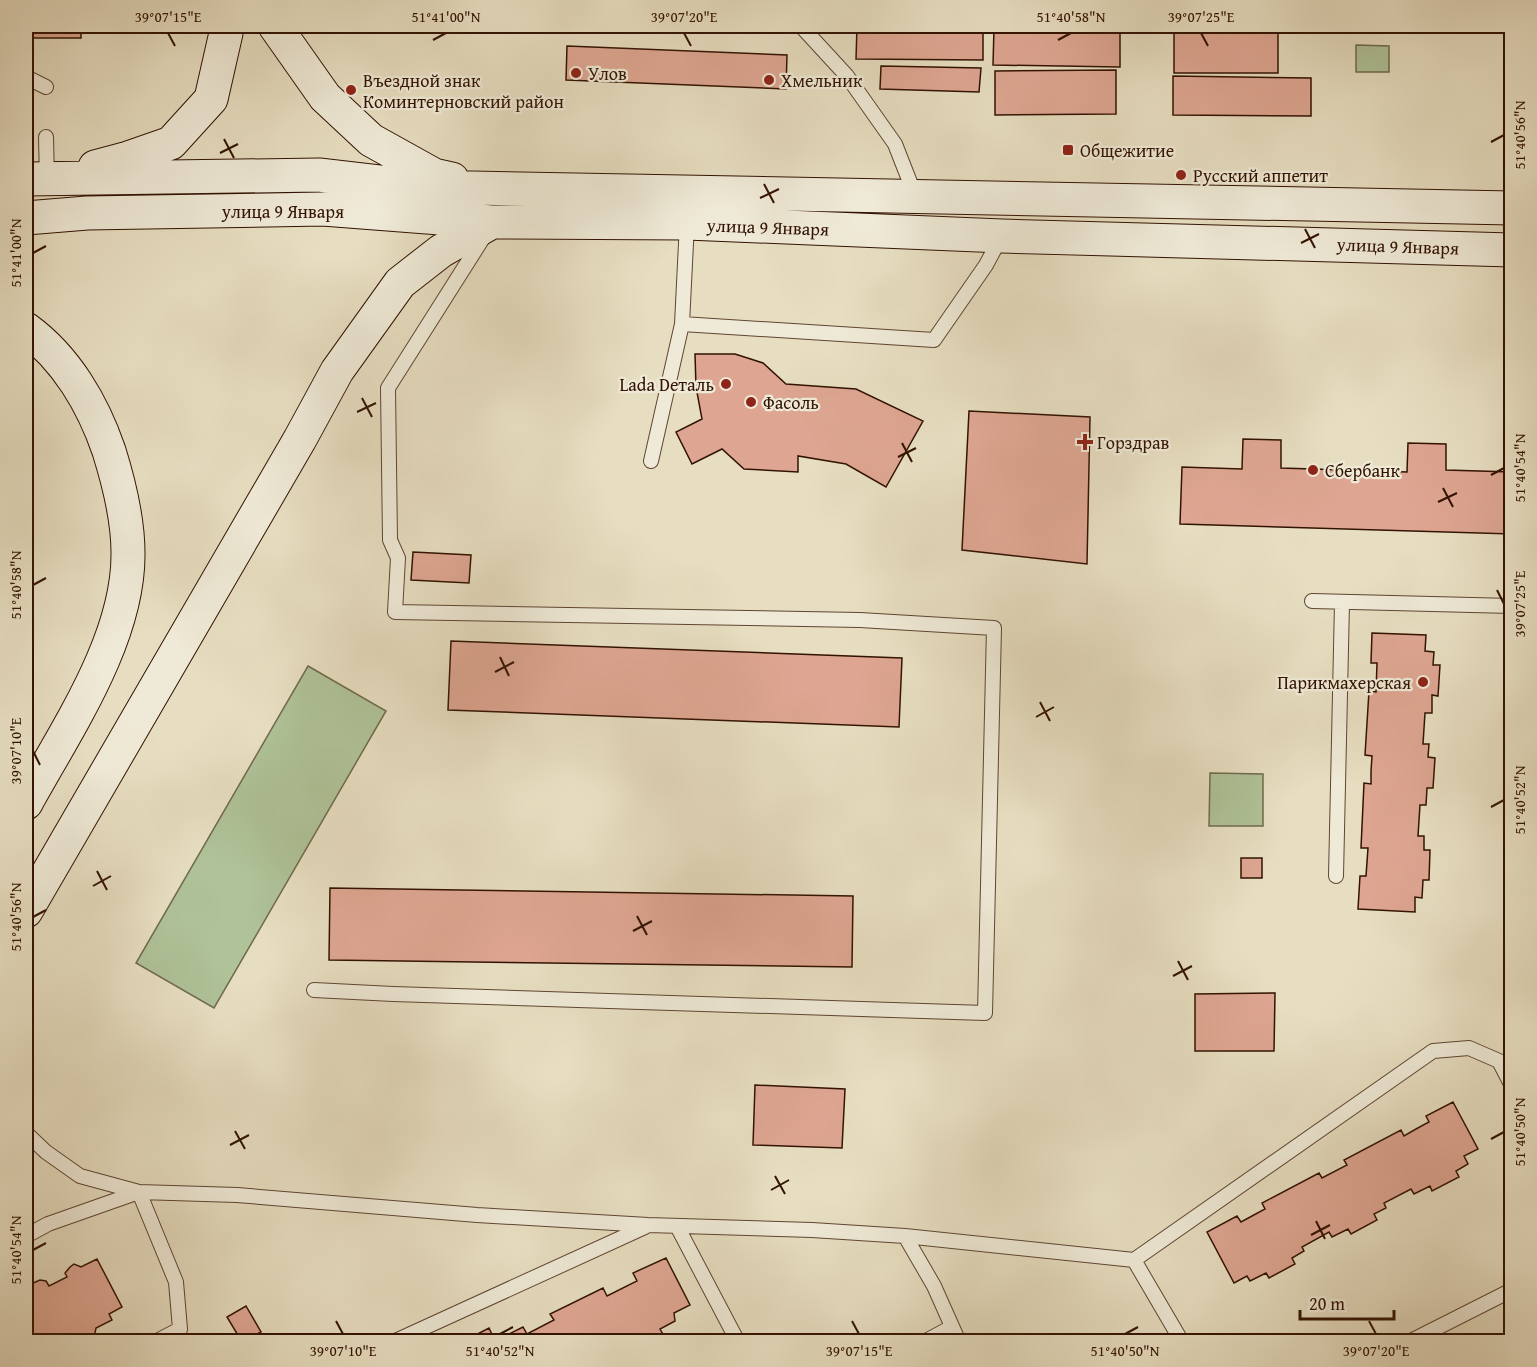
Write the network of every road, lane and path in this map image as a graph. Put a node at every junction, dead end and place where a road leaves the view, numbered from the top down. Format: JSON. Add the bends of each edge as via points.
{"nodes":[{"id":1,"x":226,"y":26,"type":"edge"},
{"id":2,"x":801,"y":26,"type":"edge"},
{"id":3,"x":276,"y":28,"type":"edge"},
{"id":4,"x":26,"y":77,"type":"edge"},
{"id":5,"x":46,"y":87,"type":"dead end"},
{"id":6,"x":46,"y":137,"type":"dead end"},
{"id":7,"x":36,"y":179,"type":"edge"},
{"id":8,"x":501,"y":189,"type":"junction"},
{"id":9,"x":916,"y":197,"type":"junction"},
{"id":10,"x":1512,"y":208,"type":"edge"},
{"id":11,"x":26,"y":218,"type":"edge"},
{"id":12,"x":492,"y":222,"type":"junction"},
{"id":13,"x":687,"y":223,"type":"junction"},
{"id":14,"x":1002,"y":236,"type":"junction"},
{"id":15,"x":1512,"y":250,"type":"edge"},
{"id":16,"x":682,"y":324,"type":"junction"},
{"id":17,"x":26,"y":328,"type":"edge"},
{"id":18,"x":651,"y":461,"type":"dead end"},
{"id":19,"x":1312,"y":601,"type":"dead end"},
{"id":20,"x":1342,"y":603,"type":"junction"},
{"id":21,"x":1512,"y":606,"type":"edge"},
{"id":22,"x":26,"y":803,"type":"edge"},
{"id":23,"x":1336,"y":876,"type":"dead end"},
{"id":24,"x":26,"y":911,"type":"edge"},
{"id":25,"x":314,"y":990,"type":"dead end"},
{"id":26,"x":1512,"y":1086,"type":"edge"},
{"id":27,"x":26,"y":1133,"type":"edge"},
{"id":28,"x":140,"y":1192,"type":"junction"},
{"id":29,"x":648,"y":1225,"type":"junction"},
{"id":30,"x":677,"y":1226,"type":"junction"},
{"id":31,"x":26,"y":1236,"type":"edge"},
{"id":32,"x":905,"y":1236,"type":"junction"},
{"id":33,"x":1134,"y":1260,"type":"junction"},
{"id":34,"x":1512,"y":1290,"type":"edge"},
{"id":35,"x":952,"y":1327,"type":"junction"},
{"id":36,"x":155,"y":1341,"type":"edge"},
{"id":37,"x":393,"y":1341,"type":"edge"},
{"id":38,"x":738,"y":1341,"type":"edge"},
{"id":39,"x":924,"y":1341,"type":"edge"},
{"id":40,"x":959,"y":1341,"type":"edge"},
{"id":41,"x":1182,"y":1341,"type":"edge"},
{"id":42,"x":1410,"y":1341,"type":"edge"}],
"edges":[{"from":1,"to":7,"type":"main road","via":[[211,99],[171,143],[125,159]]},
{"from":2,"to":9,"type":"lane","via":[[847,76],[895,144]]},
{"from":3,"to":8,"type":"main road","via":[[325,97],[371,140],[434,175]]},
{"from":4,"to":5,"type":"lane"},
{"from":6,"to":7,"type":"lane"},
{"from":7,"to":8,"type":"main road","name":"улица 9 Января","via":[[319,175],[422,187]]},
{"from":8,"to":9,"type":"main road","name":"улица 9 Января"},
{"from":9,"to":10,"type":"main road","name":"улица 9 Января"},
{"from":11,"to":12,"type":"main road","name":"улица 9 Января","via":[[87,213],[323,209]]},
{"from":12,"to":13,"type":"main road","name":"улица 9 Января"},
{"from":12,"to":24,"type":"main road","via":[[441,251],[400,283],[338,371]]},
{"from":12,"to":25,"type":"lane","via":[[388,388],[390,540],[398,558],[395,612],[860,620],[994,628],[985,1013]]},
{"from":13,"to":14,"type":"main road","name":"улица 9 Января"},
{"from":13,"to":16,"type":"lane"},
{"from":14,"to":15,"type":"main road","name":"улица 9 Января"},
{"from":14,"to":16,"type":"lane","via":[[934,340]]},
{"from":16,"to":18,"type":"lane"},
{"from":17,"to":22,"type":"main road","via":[[78,384],[101,428],[121,487],[128,553],[122,606],[104,656]]},
{"from":19,"to":20,"type":"lane"},
{"from":20,"to":21,"type":"lane"},
{"from":20,"to":23,"type":"lane"},
{"from":26,"to":33,"type":"lane","via":[[1498,1061],[1469,1048],[1433,1051]]},
{"from":27,"to":28,"type":"lane","via":[[80,1176]]},
{"from":28,"to":29,"type":"lane","via":[[237,1195]]},
{"from":28,"to":31,"type":"lane","via":[[48,1224]]},
{"from":28,"to":36,"type":"lane","via":[[176,1282],[180,1329]]},
{"from":29,"to":30,"type":"lane"},
{"from":29,"to":37,"type":"lane"},
{"from":30,"to":32,"type":"lane"},
{"from":30,"to":38,"type":"lane"},
{"from":32,"to":33,"type":"lane"},
{"from":32,"to":35,"type":"lane"},
{"from":33,"to":41,"type":"lane"},
{"from":34,"to":42,"type":"lane"},
{"from":35,"to":39,"type":"lane"},
{"from":35,"to":40,"type":"lane"}]}
